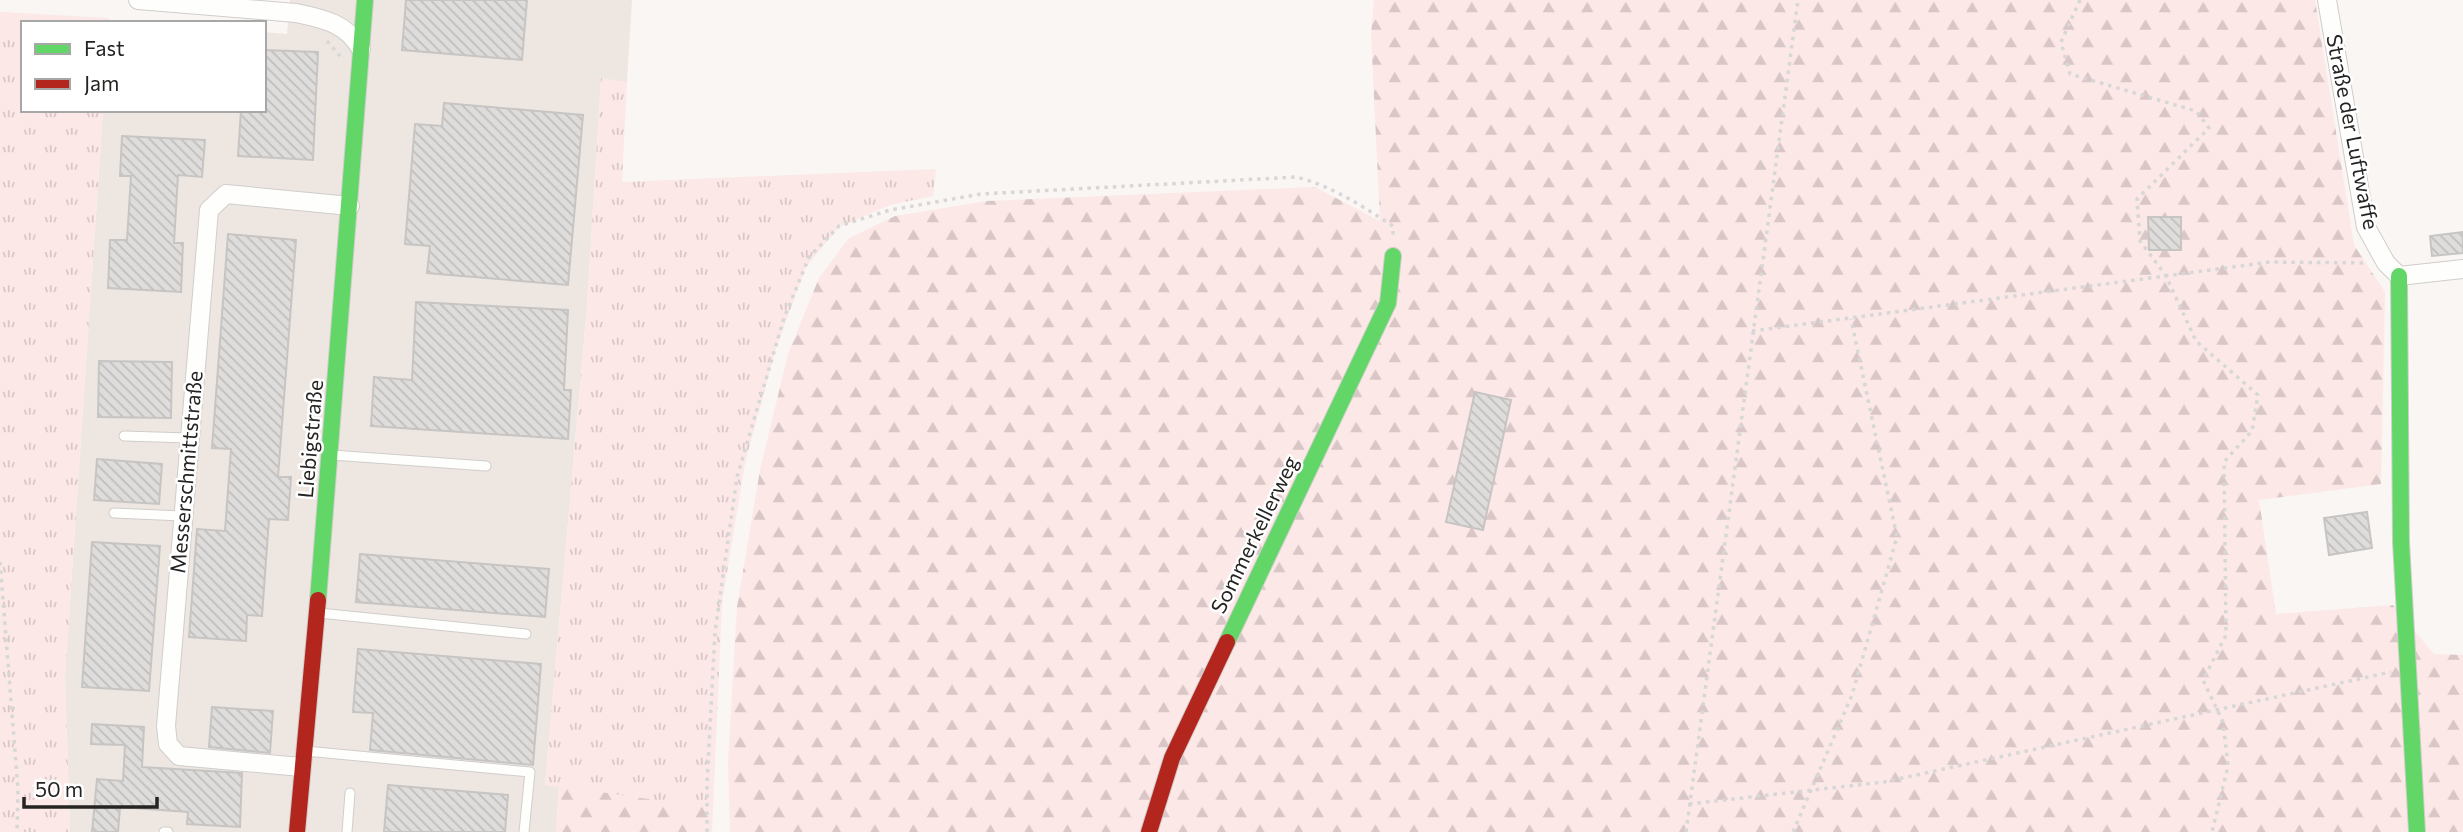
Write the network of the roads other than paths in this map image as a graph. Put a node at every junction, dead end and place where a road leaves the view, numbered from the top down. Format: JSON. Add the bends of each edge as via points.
{"nodes":[{"id":1,"x":138,"y":0,"type":"edge"},
{"id":2,"x":365,"y":0,"type":"edge"},
{"id":3,"x":2327,"y":0,"type":"edge"},
{"id":4,"x":299,"y":7,"type":"edge"},
{"id":5,"x":361,"y":49,"type":"junction"},
{"id":6,"x":350,"y":206,"type":"junction"},
{"id":7,"x":1393,"y":256,"type":"road end"},
{"id":8,"x":2393,"y":269,"type":"junction"},
{"id":9,"x":2463,"y":269,"type":"edge"},
{"id":10,"x":124,"y":436,"type":"dead end"},
{"id":11,"x":189,"y":438,"type":"junction"},
{"id":12,"x":330,"y":454,"type":"junction"},
{"id":13,"x":486,"y":466,"type":"dead end"},
{"id":14,"x":114,"y":513,"type":"dead end"},
{"id":15,"x":182,"y":516,"type":"junction"},
{"id":16,"x":317,"y":613,"type":"junction"},
{"id":17,"x":526,"y":634,"type":"dead end"},
{"id":18,"x":302,"y":759,"type":"junction"},
{"id":19,"x":350,"y":793,"type":"dead end"},
{"id":20,"x":297,"y":832,"type":"edge"},
{"id":21,"x":347,"y":832,"type":"edge"},
{"id":22,"x":524,"y":832,"type":"edge"},
{"id":23,"x":1149,"y":832,"type":"edge"},
{"id":24,"x":2417,"y":832,"type":"edge"}],
"edges":[{"from":1,"to":4,"type":"street"},
{"from":2,"to":5,"type":"street","name":"Liebigstraße"},
{"from":3,"to":8,"type":"street","name":"Straße der Luftwaffe","via":[[2366,227]]},
{"from":4,"to":5,"type":"street","via":[[344,28]]},
{"from":5,"to":6,"type":"street","name":"Liebigstraße"},
{"from":6,"to":11,"type":"street","name":"Messerschmittstraße","via":[[226,194],[209,210]]},
{"from":6,"to":12,"type":"street","name":"Liebigstraße"},
{"from":7,"to":23,"type":"street","name":"Sommerkellerweg","via":[[1388,303],[1172,758]]},
{"from":8,"to":9,"type":"street"},
{"from":8,"to":24,"type":"street","via":[[2400,542]]},
{"from":10,"to":11,"type":"lane"},
{"from":11,"to":15,"type":"street","name":"Messerschmittstraße"},
{"from":12,"to":13,"type":"lane"},
{"from":12,"to":16,"type":"street","name":"Liebigstraße"},
{"from":14,"to":15,"type":"lane"},
{"from":15,"to":18,"type":"street","name":"Messerschmittstraße","via":[[168,744],[179,756]]},
{"from":16,"to":17,"type":"lane"},
{"from":16,"to":18,"type":"street","name":"Liebigstraße"},
{"from":18,"to":20,"type":"street","name":"Liebigstraße"},
{"from":18,"to":22,"type":"lane","via":[[530,772]]},
{"from":19,"to":21,"type":"lane"}]}
